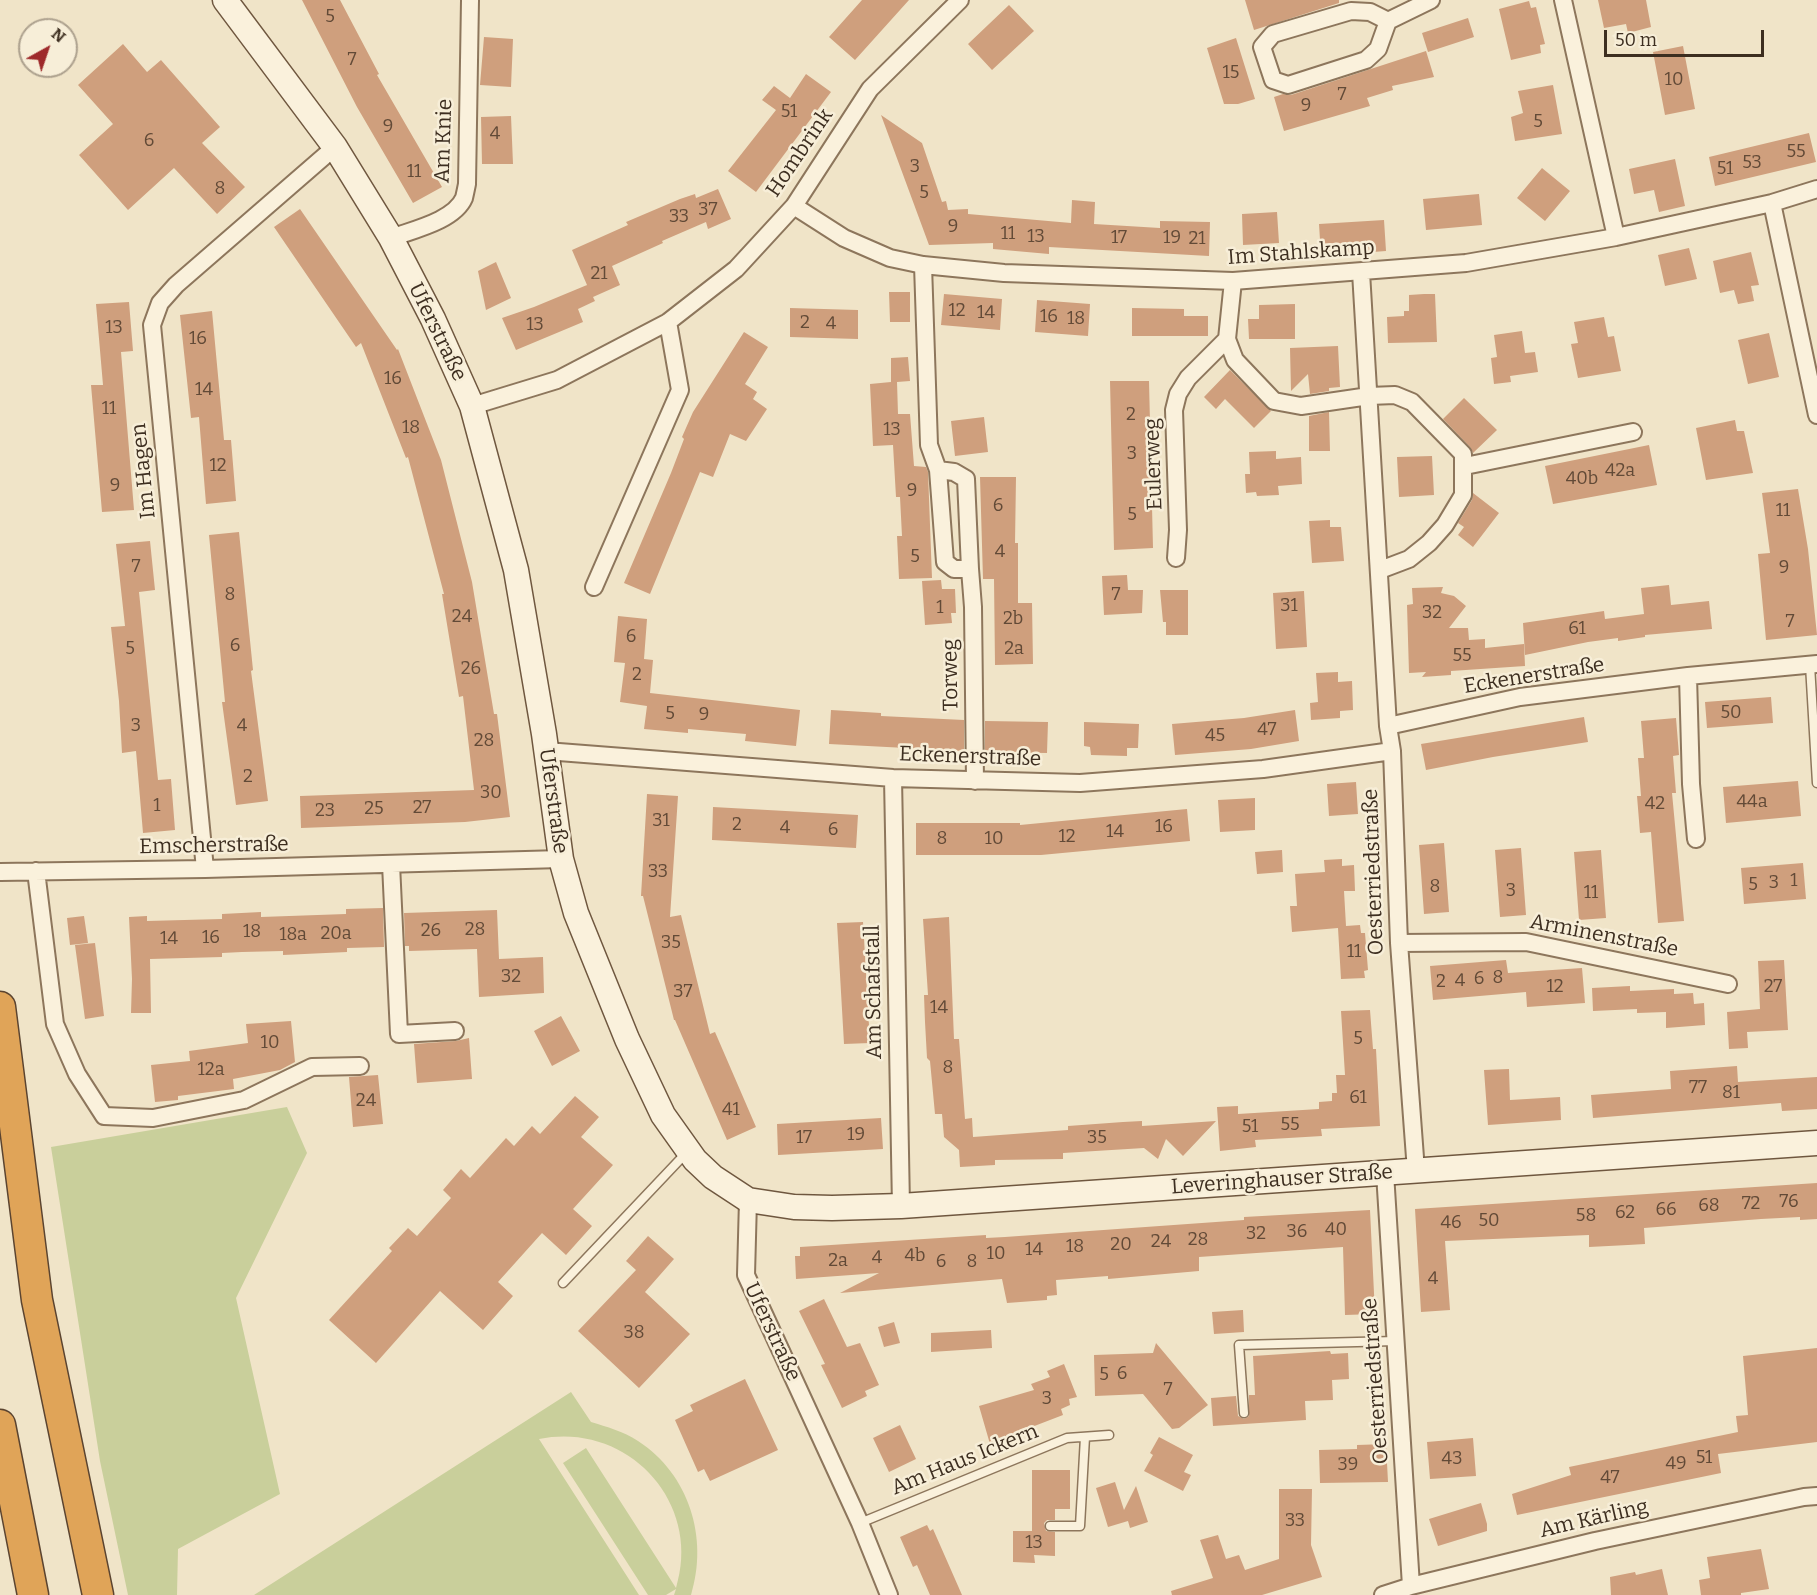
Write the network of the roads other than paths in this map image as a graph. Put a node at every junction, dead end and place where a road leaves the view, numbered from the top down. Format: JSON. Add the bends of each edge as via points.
{"nodes":[{"id":1,"x":225,"y":0,"type":"edge"},
{"id":2,"x":470,"y":0,"type":"edge"},
{"id":3,"x":960,"y":0,"type":"edge"},
{"id":4,"x":1431,"y":0,"type":"edge"},
{"id":5,"x":1563,"y":0,"type":"edge"},
{"id":6,"x":1388,"y":21,"type":"junction"},
{"id":7,"x":335,"y":147,"type":"junction"},
{"id":8,"x":1817,"y":189,"type":"edge"},
{"id":9,"x":1772,"y":203,"type":"junction"},
{"id":10,"x":794,"y":206,"type":"junction"},
{"id":11,"x":1616,"y":237,"type":"junction"},
{"id":12,"x":390,"y":238,"type":"junction"},
{"id":13,"x":923,"y":265,"type":"junction"},
{"id":14,"x":1362,"y":272,"type":"junction"},
{"id":15,"x":1233,"y":281,"type":"junction"},
{"id":16,"x":668,"y":322,"type":"junction"},
{"id":17,"x":1227,"y":339,"type":"junction"},
{"id":18,"x":1369,"y":396,"type":"junction"},
{"id":19,"x":472,"y":406,"type":"junction"},
{"id":20,"x":1817,"y":415,"type":"edge"},
{"id":21,"x":1634,"y":432,"type":"dead end"},
{"id":22,"x":1465,"y":466,"type":"junction"},
{"id":23,"x":938,"y":470,"type":"junction"},
{"id":24,"x":1176,"y":558,"type":"dead end"},
{"id":25,"x":970,"y":569,"type":"junction"},
{"id":26,"x":1380,"y":570,"type":"junction"},
{"id":27,"x":594,"y":587,"type":"dead end"},
{"id":28,"x":1814,"y":664,"type":"edge"},
{"id":29,"x":1688,"y":676,"type":"junction"},
{"id":30,"x":1388,"y":726,"type":"junction"},
{"id":31,"x":546,"y":751,"type":"junction"},
{"id":32,"x":1392,"y":751,"type":"junction"},
{"id":33,"x":893,"y":778,"type":"junction"},
{"id":34,"x":975,"y":781,"type":"junction"},
{"id":35,"x":1817,"y":783,"type":"edge"},
{"id":36,"x":1696,"y":839,"type":"dead end"},
{"id":37,"x":561,"y":859,"type":"junction"},
{"id":38,"x":392,"y":864,"type":"junction"},
{"id":39,"x":205,"y":869,"type":"junction"},
{"id":40,"x":36,"y":871,"type":"junction"},
{"id":41,"x":0,"y":872,"type":"edge"},
{"id":42,"x":1399,"y":943,"type":"junction"},
{"id":43,"x":1728,"y":984,"type":"dead end"},
{"id":44,"x":0,"y":1007,"type":"edge"},
{"id":45,"x":455,"y":1031,"type":"dead end"},
{"id":46,"x":360,"y":1066,"type":"dead end"},
{"id":47,"x":1817,"y":1143,"type":"edge"},
{"id":48,"x":688,"y":1151,"type":"junction"},
{"id":49,"x":1416,"y":1171,"type":"junction"},
{"id":50,"x":1386,"y":1173,"type":"junction"},
{"id":51,"x":748,"y":1200,"type":"junction"},
{"id":52,"x":901,"y":1206,"type":"junction"},
{"id":53,"x":563,"y":1283,"type":"dead end"},
{"id":54,"x":1396,"y":1341,"type":"junction"},
{"id":55,"x":1244,"y":1413,"type":"dead end"},
{"id":56,"x":0,"y":1425,"type":"edge"},
{"id":57,"x":1109,"y":1435,"type":"dead end"},
{"id":58,"x":1085,"y":1437,"type":"junction"},
{"id":59,"x":1817,"y":1496,"type":"edge"},
{"id":60,"x":860,"y":1523,"type":"junction"},
{"id":61,"x":1050,"y":1526,"type":"dead end"},
{"id":62,"x":1411,"y":1586,"type":"junction"},
{"id":63,"x":33,"y":1595,"type":"edge"},
{"id":64,"x":98,"y":1595,"type":"edge"},
{"id":65,"x":889,"y":1595,"type":"edge"},
{"id":66,"x":1383,"y":1595,"type":"edge"}],
"edges":[{"from":1,"to":7,"type":"main road","name":"Uferstraße"},
{"from":2,"to":12,"type":"street","name":"Am Knie","via":[[467,184],[463,199],[443,219]]},
{"from":3,"to":10,"type":"street","name":"Hombrink","via":[[870,89]]},
{"from":4,"to":6,"type":"street"},
{"from":5,"to":11,"type":"street"},
{"from":6,"to":6,"type":"street","via":[[1370,12],[1351,11],[1274,34],[1262,47],[1273,80],[1288,85],[1366,60],[1378,49]]},
{"from":7,"to":12,"type":"main road","name":"Uferstraße"},
{"from":7,"to":39,"type":"street","name":"Im Hagen","via":[[176,285],[160,303],[152,325]]},
{"from":8,"to":9,"type":"street","name":"Im Stahlskamp"},
{"from":9,"to":11,"type":"street","name":"Im Stahlskamp"},
{"from":9,"to":20,"type":"street"},
{"from":10,"to":13,"type":"street","name":"Im Stahlskamp","via":[[844,238],[890,258]]},
{"from":10,"to":16,"type":"street","name":"Hombrink","via":[[736,269]]},
{"from":11,"to":14,"type":"street","name":"Im Stahlskamp","via":[[1466,262]]},
{"from":12,"to":19,"type":"main road","name":"Uferstraße","via":[[433,319]]},
{"from":13,"to":15,"type":"street","name":"Im Stahlskamp","via":[[1004,273]]},
{"from":13,"to":23,"type":"street","via":[[929,445]]},
{"from":14,"to":15,"type":"street","name":"Im Stahlskamp"},
{"from":14,"to":18,"type":"street","name":"Oesterriedstraße"},
{"from":15,"to":17,"type":"street"},
{"from":16,"to":19,"type":"street","name":"Hombrink","via":[[557,380]]},
{"from":16,"to":27,"type":"street","via":[[680,390]]},
{"from":17,"to":18,"type":"street","via":[[1235,360],[1274,401],[1301,406]]},
{"from":17,"to":24,"type":"street","name":"Eulerweg","via":[[1188,378],[1174,410]]},
{"from":18,"to":22,"type":"street","via":[[1395,395],[1412,402],[1464,454]]},
{"from":18,"to":26,"type":"street","name":"Oesterriedstraße"},
{"from":19,"to":31,"type":"main road","name":"Uferstraße","via":[[516,570]]},
{"from":21,"to":22,"type":"street"},
{"from":22,"to":26,"type":"street","via":[[1463,495],[1445,525],[1409,559]]},
{"from":23,"to":25,"type":"street","via":[[945,562],[954,569]]},
{"from":23,"to":25,"type":"street","name":"Torweg","via":[[966,479]]},
{"from":25,"to":34,"type":"street","name":"Torweg"},
{"from":26,"to":30,"type":"street","name":"Oesterriedstraße"},
{"from":28,"to":29,"type":"street","name":"Eckenerstraße"},
{"from":28,"to":35,"type":"lane"},
{"from":29,"to":30,"type":"street","name":"Eckenerstraße","via":[[1520,697]]},
{"from":29,"to":36,"type":"street"},
{"from":30,"to":32,"type":"street","name":"Oesterriedstraße"},
{"from":31,"to":33,"type":"street","name":"Eckenerstraße"},
{"from":31,"to":37,"type":"main road","name":"Uferstraße"},
{"from":32,"to":34,"type":"street","name":"Eckenerstraße","via":[[1263,769],[1080,783]]},
{"from":32,"to":42,"type":"street","name":"Oesterriedstraße"},
{"from":33,"to":34,"type":"street","name":"Eckenerstraße"},
{"from":33,"to":52,"type":"street","name":"Am Schafstall"},
{"from":37,"to":38,"type":"street","name":"Emscherstraße"},
{"from":37,"to":48,"type":"main road","name":"Uferstraße","via":[[576,913],[627,1039],[663,1115]]},
{"from":38,"to":39,"type":"street","name":"Emscherstraße"},
{"from":38,"to":45,"type":"street","via":[[399,1034]]},
{"from":39,"to":40,"type":"street","name":"Emscherstraße"},
{"from":40,"to":41,"type":"street","name":"Emscherstraße"},
{"from":40,"to":46,"type":"street","via":[[56,1024],[77,1074],[104,1116],[153,1118],[244,1100],[312,1067]]},
{"from":42,"to":43,"type":"street","name":"Arminenstraße","via":[[1526,942]]},
{"from":42,"to":49,"type":"street","name":"Oesterriedstraße"},
{"from":44,"to":64,"type":"highway","via":[[37,1300]]},
{"from":47,"to":49,"type":"main road","name":"Leveringhauser Straße"},
{"from":48,"to":51,"type":"main road","name":"Uferstraße","via":[[713,1177]]},
{"from":48,"to":53,"type":"lane"},
{"from":49,"to":50,"type":"main road","name":"Leveringhauser Straße"},
{"from":50,"to":52,"type":"main road","name":"Leveringhauser Straße"},
{"from":50,"to":54,"type":"street","name":"Oesterriedstraße"},
{"from":51,"to":52,"type":"main road","name":"Leveringhauser Straße","via":[[794,1207]]},
{"from":51,"to":60,"type":"street","name":"Uferstraße","via":[[746,1275]]},
{"from":54,"to":55,"type":"lane","via":[[1239,1345]]},
{"from":54,"to":62,"type":"street","name":"Oesterriedstraße"},
{"from":56,"to":63,"type":"highway"},
{"from":57,"to":58,"type":"lane","name":"Am Haus Ickern"},
{"from":58,"to":60,"type":"lane","name":"Am Haus Ickern","via":[[1067,1438]]},
{"from":58,"to":61,"type":"lane","via":[[1080,1527]]},
{"from":59,"to":62,"type":"street","name":"Am Kärling","via":[[1595,1541]]},
{"from":60,"to":65,"type":"street","name":"Uferstraße"},
{"from":62,"to":66,"type":"street","name":"Am Kärling"}]}
